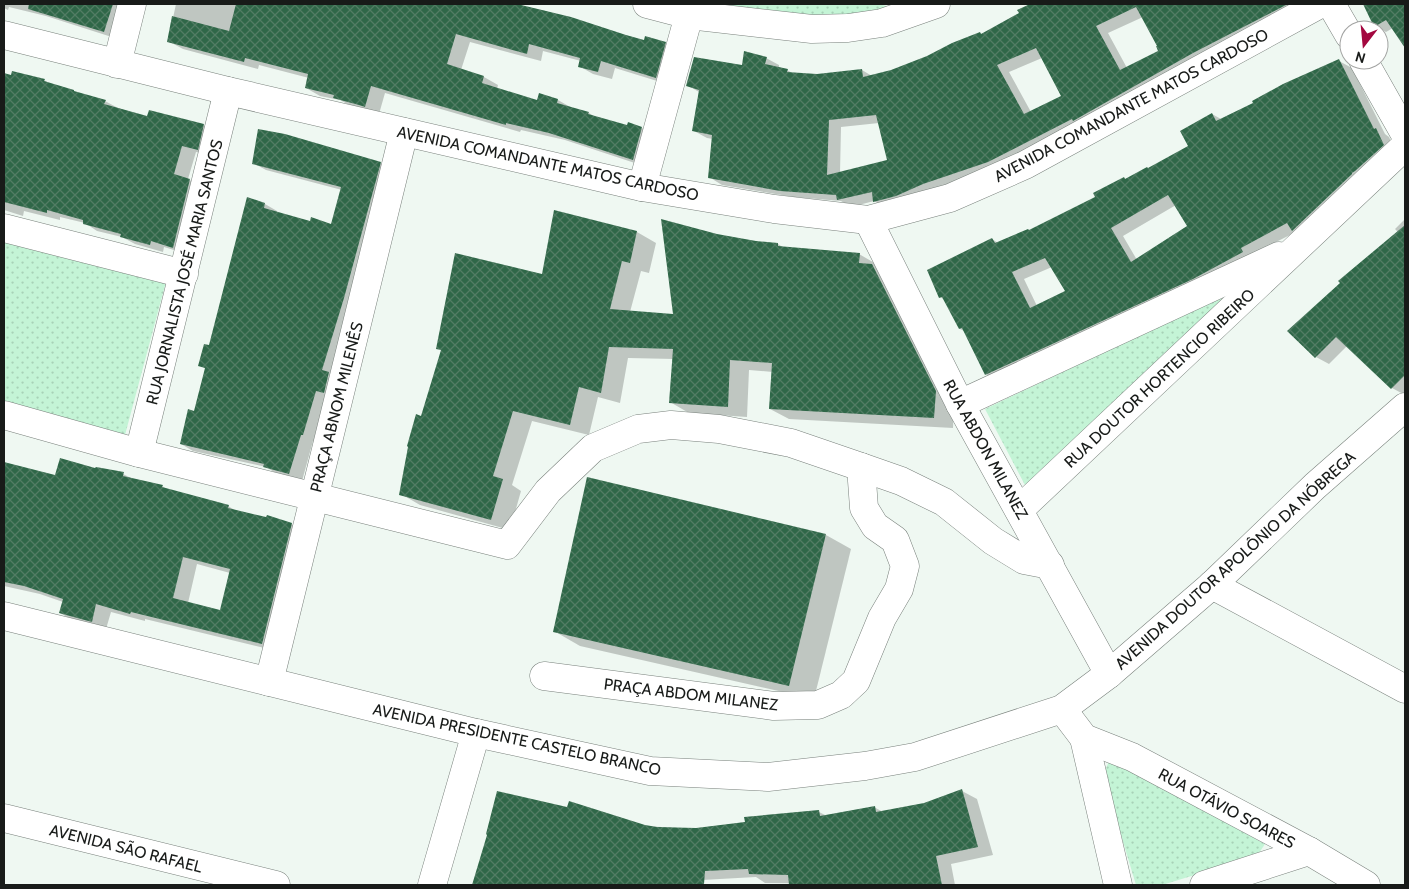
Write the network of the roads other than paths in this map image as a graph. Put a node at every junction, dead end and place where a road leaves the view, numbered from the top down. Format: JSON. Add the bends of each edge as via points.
{"nodes":[{"id":1,"x":132,"y":4,"type":"edge"},
{"id":2,"x":647,"y":4,"type":"edge"},
{"id":3,"x":1320,"y":4,"type":"edge"},
{"id":4,"x":1331,"y":4,"type":"edge"},
{"id":5,"x":931,"y":5,"type":"edge"},
{"id":6,"x":691,"y":9,"type":"edge"},
{"id":7,"x":1340,"y":20,"type":"edge"},
{"id":8,"x":4,"y":36,"type":"edge"},
{"id":9,"x":117,"y":64,"type":"junction"},
{"id":10,"x":1369,"y":70,"type":"edge"},
{"id":11,"x":228,"y":91,"type":"junction"},
{"id":12,"x":404,"y":132,"type":"junction"},
{"id":13,"x":1405,"y":134,"type":"edge"},
{"id":14,"x":1405,"y":146,"type":"edge"},
{"id":15,"x":642,"y":187,"type":"junction"},
{"id":16,"x":868,"y":220,"type":"junction"},
{"id":17,"x":4,"y":228,"type":"edge"},
{"id":18,"x":1300,"y":246,"type":"junction"},
{"id":19,"x":184,"y":274,"type":"junction"},
{"id":20,"x":960,"y":404,"type":"junction"},
{"id":21,"x":1405,"y":407,"type":"edge"},
{"id":22,"x":4,"y":415,"type":"edge"},
{"id":23,"x":139,"y":453,"type":"junction"},
{"id":24,"x":861,"y":467,"type":"junction"},
{"id":25,"x":314,"y":496,"type":"junction"},
{"id":26,"x":1019,"y":510,"type":"junction"},
{"id":27,"x":1050,"y":565,"type":"junction"},
{"id":28,"x":1212,"y":585,"type":"junction"},
{"id":29,"x":4,"y":616,"type":"edge"},
{"id":30,"x":1109,"y":674,"type":"junction"},
{"id":31,"x":544,"y":676,"type":"dead end"},
{"id":32,"x":269,"y":682,"type":"junction"},
{"id":33,"x":1402,"y":682,"type":"edge"},
{"id":34,"x":1062,"y":709,"type":"junction"},
{"id":35,"x":476,"y":733,"type":"junction"},
{"id":36,"x":1084,"y":738,"type":"junction"},
{"id":37,"x":4,"y":818,"type":"edge"},
{"id":38,"x":1309,"y":851,"type":"junction"},
{"id":39,"x":276,"y":885,"type":"edge"},
{"id":40,"x":432,"y":885,"type":"edge"},
{"id":41,"x":1118,"y":885,"type":"edge"},
{"id":42,"x":1204,"y":885,"type":"edge"},
{"id":43,"x":1366,"y":885,"type":"edge"}],
"edges":[{"from":1,"to":9,"type":"street"},
{"from":2,"to":6,"type":"street"},
{"from":3,"to":16,"type":"street","name":"AVENIDA COMANDANTE MATOS CARDOSO","via":[[1025,165],[950,198]]},
{"from":4,"to":7,"type":"street"},
{"from":5,"to":6,"type":"street","via":[[882,23],[812,29]]},
{"from":6,"to":15,"type":"street"},
{"from":8,"to":9,"type":"street","name":"AVENIDA COMANDANTE MATOS CARDOSO"},
{"from":9,"to":11,"type":"street","name":"AVENIDA COMANDANTE MATOS CARDOSO"},
{"from":10,"to":13,"type":"street"},
{"from":11,"to":12,"type":"street","name":"AVENIDA COMANDANTE MATOS CARDOSO"},
{"from":11,"to":19,"type":"street","name":"RUA JORNALISTA JOSÉ MARIA SANTOS"},
{"from":12,"to":15,"type":"street","name":"AVENIDA COMANDANTE MATOS CARDOSO"},
{"from":12,"to":25,"type":"street","name":"PRAÇA ABNOM MILENÊS"},
{"from":14,"to":18,"type":"street","name":"RUA DOUTOR HORTENCIO RIBEIRO"},
{"from":15,"to":16,"type":"street","name":"AVENIDA COMANDANTE MATOS CARDOSO","via":[[774,209]]},
{"from":16,"to":20,"type":"street","name":"RUA ABDON MILANEZ"},
{"from":17,"to":19,"type":"street"},
{"from":18,"to":20,"type":"street","name":"RUA DOUTOR HORTENCIO RIBEIRO"},
{"from":18,"to":26,"type":"street","name":"RUA DOUTOR HORTENCIO RIBEIRO"},
{"from":19,"to":23,"type":"street","name":"RUA JORNALISTA JOSÉ MARIA SANTOS"},
{"from":20,"to":26,"type":"street","name":"RUA ABDON MILANEZ"},
{"from":21,"to":28,"type":"street","name":"AVENIDA DOUTOR APOLÔNIO DA NÓBREGA","via":[[1315,486]]},
{"from":22,"to":23,"type":"street"},
{"from":23,"to":25,"type":"street"},
{"from":24,"to":25,"type":"street","via":[[791,443],[719,429],[671,425],[638,429],[594,448],[548,491],[507,545]]},
{"from":24,"to":27,"type":"street","via":[[901,481],[944,502],[993,542],[1024,560]]},
{"from":24,"to":31,"type":"street","name":"PRAÇA ABDOM MILANEZ","via":[[864,508],[875,526],[895,540],[905,566],[899,588],[882,618],[856,681],[841,694],[818,705],[774,706]]},
{"from":25,"to":32,"type":"street","name":"PRAÇA ABNOM MILENÊS"},
{"from":26,"to":27,"type":"street","name":"RUA ABDON MILANEZ"},
{"from":27,"to":30,"type":"street","name":"RUA ABDON MILANEZ"},
{"from":28,"to":30,"type":"street","name":"AVENIDA DOUTOR APOLÔNIO DA NÓBREGA"},
{"from":28,"to":33,"type":"street"},
{"from":29,"to":32,"type":"street","name":"AVENIDA PRESIDENTE CASTELO BRANCO"},
{"from":30,"to":34,"type":"street","name":"AVENIDA DOUTOR APOLÔNIO DA NÓBREGA"},
{"from":32,"to":35,"type":"street","name":"AVENIDA PRESIDENTE CASTELO BRANCO"},
{"from":34,"to":35,"type":"street","name":"AVENIDA PRESIDENTE CASTELO BRANCO","via":[[916,757],[768,777],[650,770]]},
{"from":34,"to":36,"type":"street"},
{"from":35,"to":40,"type":"street"},
{"from":36,"to":38,"type":"street","name":"RUA OTÁVIO SOARES","via":[[1132,757]]},
{"from":36,"to":41,"type":"street"},
{"from":37,"to":39,"type":"street","name":"AVENIDA SÃO RAFAEL"},
{"from":38,"to":42,"type":"street"},
{"from":38,"to":43,"type":"street","name":"RUA OTÁVIO SOARES"}]}
